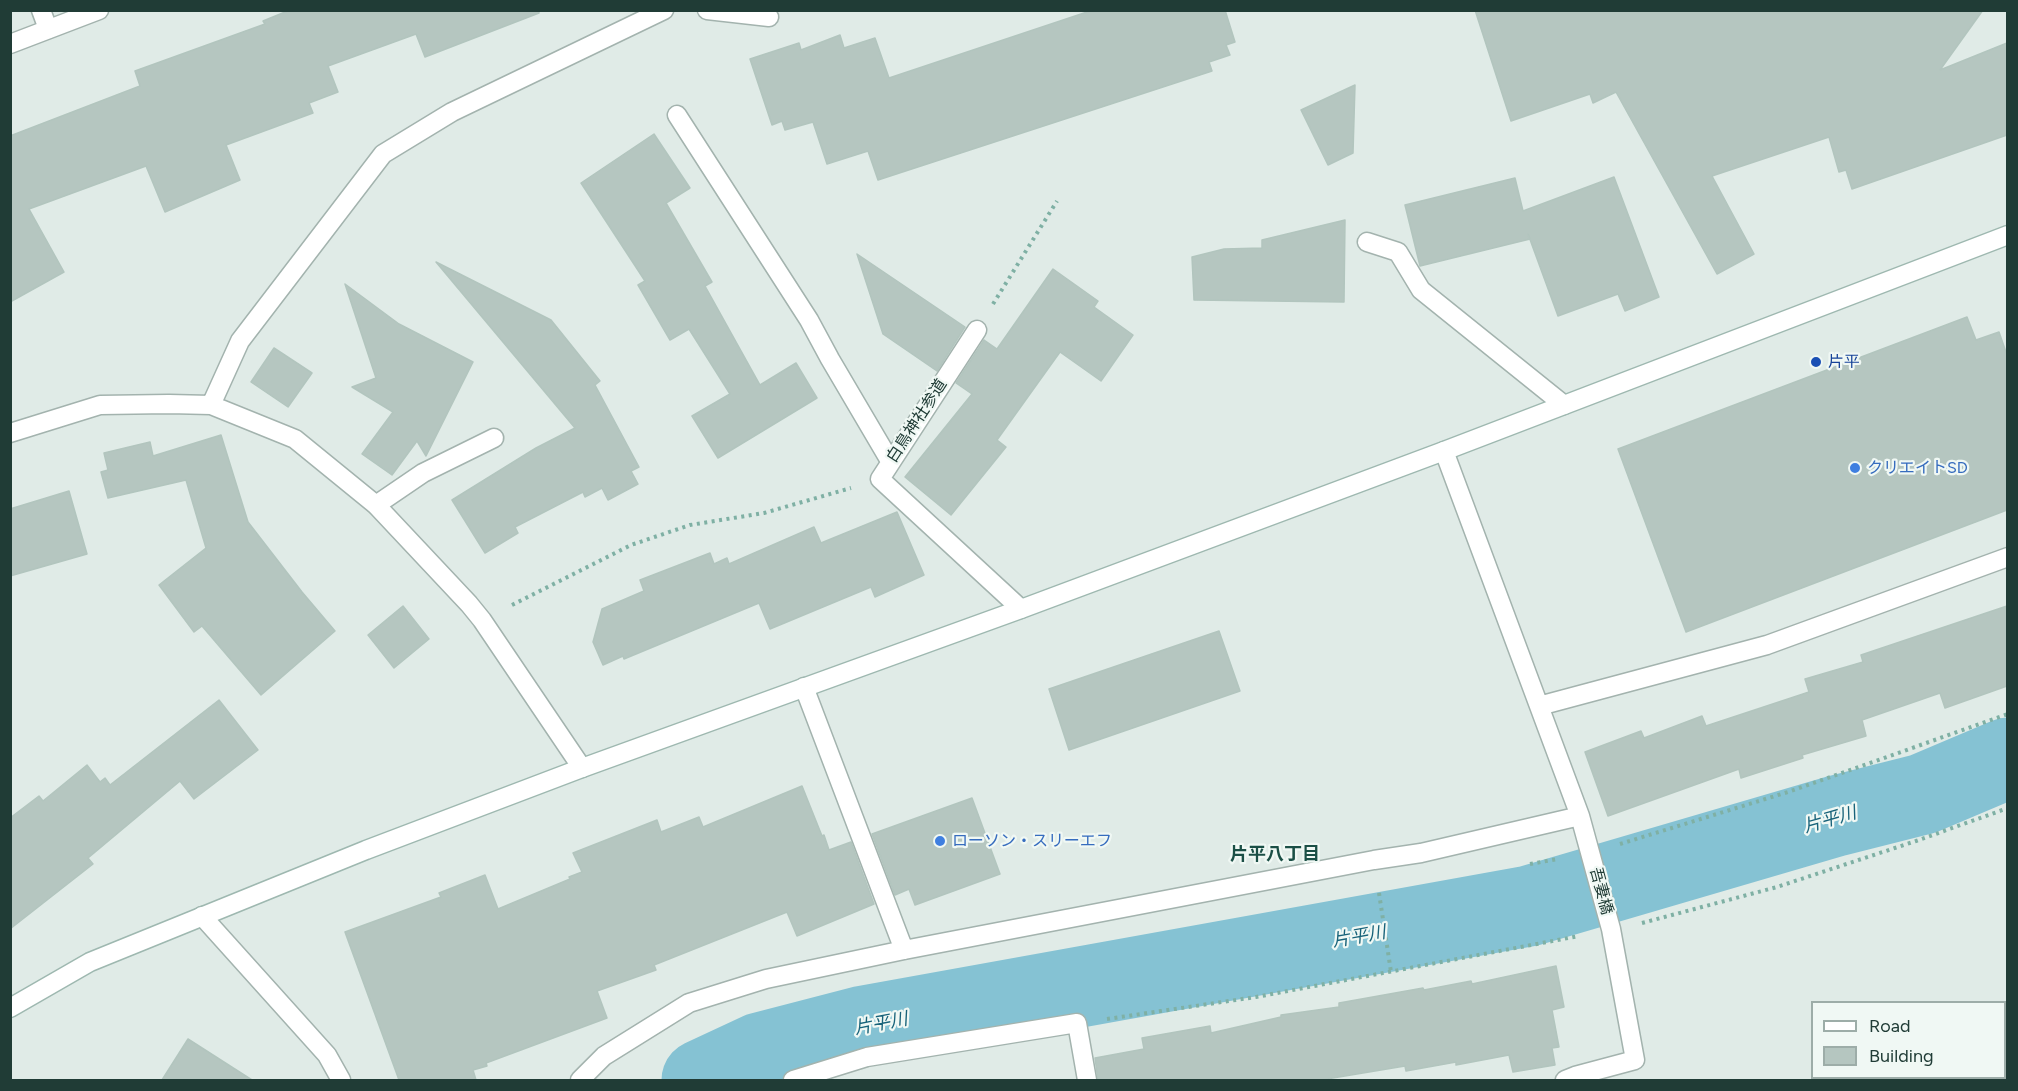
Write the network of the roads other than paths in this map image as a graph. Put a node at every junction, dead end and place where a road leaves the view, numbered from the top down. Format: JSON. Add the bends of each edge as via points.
{"nodes":[{"id":1,"x":42,"y":10,"type":"edge"},
{"id":2,"x":99,"y":10,"type":"edge"},
{"id":3,"x":664,"y":10,"type":"edge"},
{"id":4,"x":707,"y":10,"type":"edge"},
{"id":5,"x":769,"y":17,"type":"dead end"},
{"id":6,"x":48,"y":29,"type":"junction"},
{"id":7,"x":10,"y":44,"type":"edge"},
{"id":8,"x":677,"y":115,"type":"dead end"},
{"id":9,"x":2007,"y":235,"type":"edge"},
{"id":10,"x":1367,"y":242,"type":"dead end"},
{"id":11,"x":977,"y":330,"type":"road end"},
{"id":12,"x":211,"y":405,"type":"junction"},
{"id":13,"x":1564,"y":405,"type":"junction"},
{"id":14,"x":10,"y":433,"type":"edge"},
{"id":15,"x":494,"y":438,"type":"dead end"},
{"id":16,"x":1444,"y":451,"type":"junction"},
{"id":17,"x":890,"y":461,"type":"junction"},
{"id":18,"x":376,"y":505,"type":"junction"},
{"id":19,"x":2007,"y":557,"type":"edge"},
{"id":20,"x":1021,"y":609,"type":"junction"},
{"id":21,"x":804,"y":687,"type":"junction"},
{"id":22,"x":1539,"y":706,"type":"junction"},
{"id":23,"x":582,"y":768,"type":"junction"},
{"id":24,"x":1580,"y":816,"type":"junction"},
{"id":25,"x":202,"y":916,"type":"junction"},
{"id":26,"x":904,"y":950,"type":"junction"},
{"id":27,"x":10,"y":1008,"type":"edge"},
{"id":28,"x":341,"y":1080,"type":"edge"},
{"id":29,"x":580,"y":1080,"type":"edge"},
{"id":30,"x":792,"y":1080,"type":"edge"},
{"id":31,"x":1087,"y":1080,"type":"edge"},
{"id":32,"x":1565,"y":1080,"type":"edge"}],
"edges":[{"from":1,"to":6,"type":"street"},
{"from":2,"to":6,"type":"street"},
{"from":3,"to":12,"type":"street","via":[[452,112],[383,154],[240,341]]},
{"from":4,"to":5,"type":"street"},
{"from":6,"to":7,"type":"street"},
{"from":8,"to":17,"type":"street","via":[[809,320]]},
{"from":9,"to":13,"type":"street"},
{"from":10,"to":13,"type":"street","via":[[1398,252],[1421,291]]},
{"from":11,"to":17,"type":"street","name":"白鳥神社参道"},
{"from":12,"to":14,"type":"street","via":[[100,405]]},
{"from":12,"to":18,"type":"street","via":[[295,439]]},
{"from":13,"to":16,"type":"street"},
{"from":15,"to":18,"type":"street","via":[[423,473]]},
{"from":16,"to":20,"type":"street"},
{"from":16,"to":22,"type":"street","name":"吾妻橋"},
{"from":17,"to":20,"type":"street","name":"白鳥神社参道","via":[[880,479]]},
{"from":18,"to":23,"type":"street","via":[[482,620]]},
{"from":19,"to":22,"type":"street","via":[[1767,645]]},
{"from":20,"to":21,"type":"street"},
{"from":21,"to":23,"type":"street"},
{"from":21,"to":26,"type":"street"},
{"from":22,"to":24,"type":"street","name":"吾妻橋"},
{"from":23,"to":25,"type":"street"},
{"from":24,"to":26,"type":"street","via":[[1421,853]]},
{"from":24,"to":32,"type":"street","name":"吾妻橋","via":[[1611,929],[1635,1060]]},
{"from":25,"to":27,"type":"street","via":[[90,962]]},
{"from":25,"to":28,"type":"street","via":[[327,1055]]},
{"from":26,"to":29,"type":"street","via":[[766,979],[689,1003],[604,1056]]},
{"from":30,"to":31,"type":"street","via":[[867,1057],[1077,1023]]}]}
